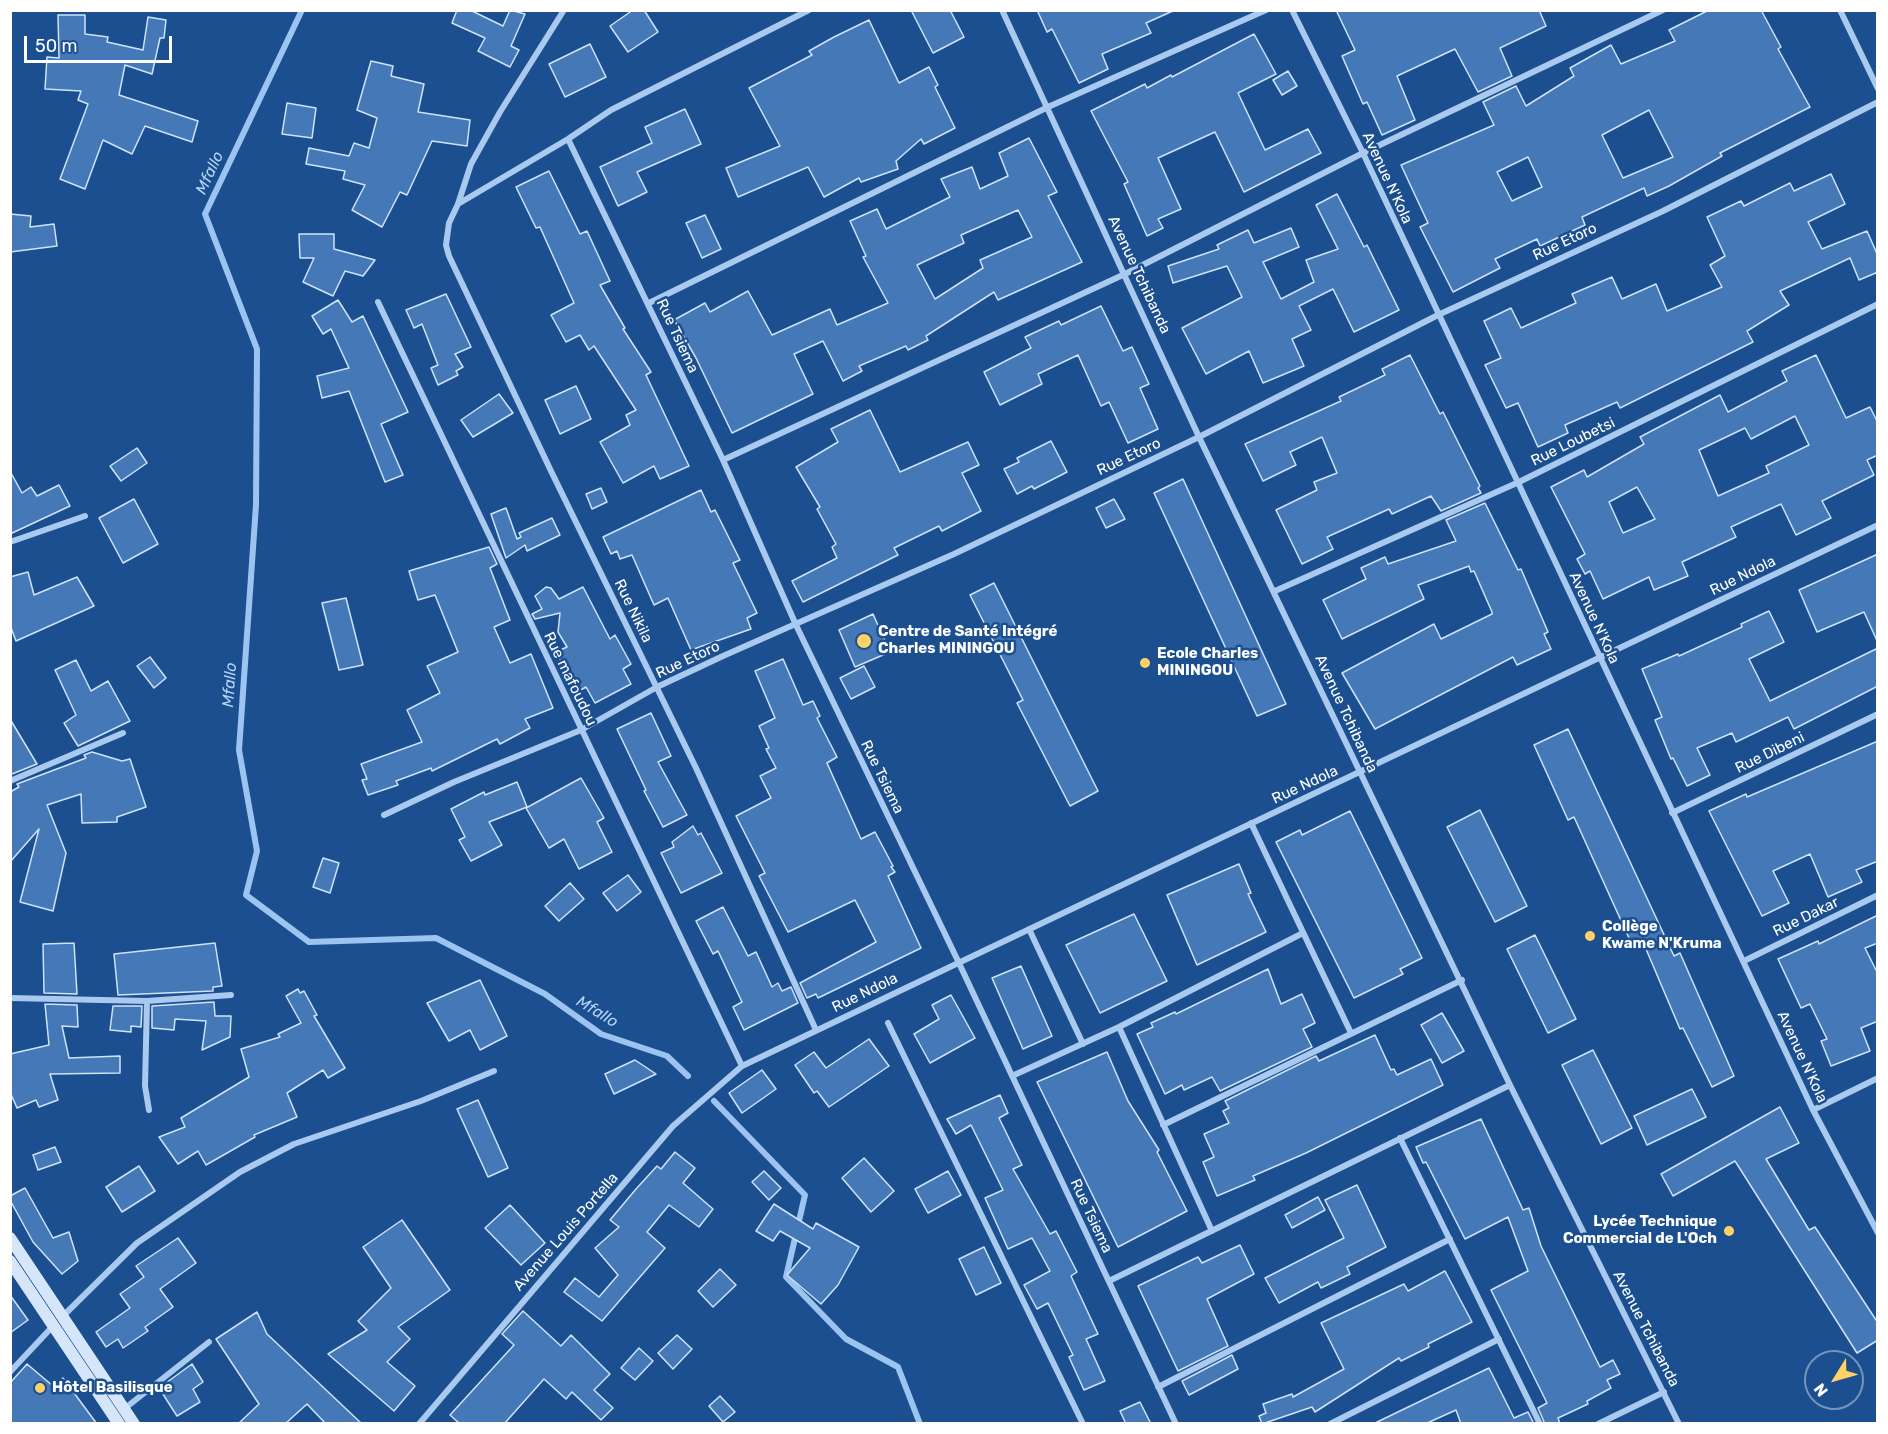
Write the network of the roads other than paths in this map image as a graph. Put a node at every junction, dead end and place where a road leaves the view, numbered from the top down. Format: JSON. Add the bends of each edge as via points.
{"nodes":[{"id":1,"x":564,"y":10,"type":"edge"},
{"id":2,"x":809,"y":10,"type":"edge"},
{"id":3,"x":1002,"y":10,"type":"edge"},
{"id":4,"x":1266,"y":10,"type":"edge"},
{"id":5,"x":1292,"y":10,"type":"edge"},
{"id":6,"x":1663,"y":10,"type":"edge"},
{"id":7,"x":1840,"y":10,"type":"edge"},
{"id":8,"x":1878,"y":89,"type":"edge"},
{"id":9,"x":1878,"y":102,"type":"edge"},
{"id":10,"x":1048,"y":107,"type":"junction"},
{"id":11,"x":568,"y":139,"type":"junction"},
{"id":12,"x":1363,"y":153,"type":"junction"},
{"id":13,"x":458,"y":204,"type":"junction"},
{"id":14,"x":1125,"y":274,"type":"junction"},
{"id":15,"x":378,"y":302,"type":"dead end"},
{"id":16,"x":648,"y":303,"type":"junction"},
{"id":17,"x":1878,"y":304,"type":"edge"},
{"id":18,"x":1438,"y":315,"type":"junction"},
{"id":19,"x":1199,"y":437,"type":"junction"},
{"id":20,"x":723,"y":460,"type":"junction"},
{"id":21,"x":1518,"y":482,"type":"junction"},
{"id":22,"x":85,"y":516,"type":"dead end"},
{"id":23,"x":1878,"y":525,"type":"edge"},
{"id":24,"x":10,"y":542,"type":"edge"},
{"id":25,"x":1275,"y":591,"type":"junction"},
{"id":26,"x":796,"y":625,"type":"junction"},
{"id":27,"x":1600,"y":659,"type":"junction"},
{"id":28,"x":657,"y":687,"type":"junction"},
{"id":29,"x":1878,"y":714,"type":"edge"},
{"id":30,"x":581,"y":730,"type":"junction"},
{"id":31,"x":123,"y":733,"type":"dead end"},
{"id":32,"x":1359,"y":772,"type":"junction"},
{"id":33,"x":10,"y":781,"type":"edge"},
{"id":34,"x":1672,"y":813,"type":"junction"},
{"id":35,"x":384,"y":815,"type":"dead end"},
{"id":36,"x":1251,"y":823,"type":"junction"},
{"id":37,"x":1878,"y":895,"type":"edge"},
{"id":38,"x":1029,"y":929,"type":"junction"},
{"id":39,"x":1303,"y":933,"type":"junction"},
{"id":40,"x":958,"y":961,"type":"junction"},
{"id":41,"x":1744,"y":961,"type":"junction"},
{"id":42,"x":1462,"y":980,"type":"junction"},
{"id":43,"x":231,"y":996,"type":"dead end"},
{"id":44,"x":10,"y":999,"type":"edge"},
{"id":45,"x":147,"y":1001,"type":"junction"},
{"id":46,"x":888,"y":1023,"type":"dead end"},
{"id":47,"x":1119,"y":1027,"type":"junction"},
{"id":48,"x":816,"y":1030,"type":"junction"},
{"id":49,"x":1351,"y":1033,"type":"junction"},
{"id":50,"x":1083,"y":1044,"type":"junction"},
{"id":51,"x":742,"y":1066,"type":"junction"},
{"id":52,"x":494,"y":1071,"type":"dead end"},
{"id":53,"x":1012,"y":1076,"type":"junction"},
{"id":54,"x":1878,"y":1078,"type":"edge"},
{"id":55,"x":1510,"y":1085,"type":"junction"},
{"id":56,"x":149,"y":1110,"type":"dead end"},
{"id":57,"x":1813,"y":1110,"type":"junction"},
{"id":58,"x":1164,"y":1125,"type":"junction"},
{"id":59,"x":1400,"y":1138,"type":"junction"},
{"id":60,"x":1212,"y":1231,"type":"junction"},
{"id":61,"x":1878,"y":1233,"type":"edge"},
{"id":62,"x":10,"y":1238,"type":"edge"},
{"id":63,"x":1450,"y":1239,"type":"junction"},
{"id":64,"x":10,"y":1261,"type":"edge"},
{"id":65,"x":1108,"y":1281,"type":"junction"},
{"id":66,"x":63,"y":1316,"type":"junction"},
{"id":67,"x":53,"y":1326,"type":"junction"},
{"id":68,"x":1499,"y":1339,"type":"junction"},
{"id":69,"x":209,"y":1341,"type":"dead end"},
{"id":70,"x":10,"y":1372,"type":"edge"},
{"id":71,"x":1158,"y":1387,"type":"junction"},
{"id":72,"x":1664,"y":1392,"type":"junction"},
{"id":73,"x":119,"y":1416,"type":"edge"},
{"id":74,"x":134,"y":1424,"type":"edge"},
{"id":75,"x":418,"y":1424,"type":"edge"},
{"id":76,"x":1083,"y":1424,"type":"edge"},
{"id":77,"x":1176,"y":1424,"type":"edge"},
{"id":78,"x":1330,"y":1424,"type":"edge"},
{"id":79,"x":1540,"y":1424,"type":"edge"},
{"id":80,"x":1598,"y":1424,"type":"edge"},
{"id":81,"x":1679,"y":1424,"type":"edge"}],
"edges":[{"from":1,"to":13,"type":"street","via":[[471,164]]},
{"from":2,"to":11,"type":"street","via":[[611,110]]},
{"from":3,"to":10,"type":"street","name":"Avenue Tchibanda"},
{"from":4,"to":10,"type":"street"},
{"from":5,"to":12,"type":"street","name":"Avenue N'Kola"},
{"from":6,"to":12,"type":"street"},
{"from":7,"to":8,"type":"street"},
{"from":9,"to":18,"type":"street","name":"Rue Etoro","via":[[1663,211]]},
{"from":10,"to":14,"type":"street","name":"Avenue Tchibanda"},
{"from":10,"to":16,"type":"street"},
{"from":11,"to":13,"type":"street"},
{"from":11,"to":16,"type":"street","name":"Rue Tsiema"},
{"from":12,"to":14,"type":"street"},
{"from":12,"to":18,"type":"street","name":"Avenue N'Kola"},
{"from":13,"to":28,"type":"street","name":"Rue Nikila","via":[[447,236],[449,256]]},
{"from":14,"to":19,"type":"street","name":"Avenue Tchibanda"},
{"from":14,"to":20,"type":"street"},
{"from":15,"to":30,"type":"street","name":"Rue mafoudou"},
{"from":16,"to":20,"type":"street","name":"Rue Tsiema"},
{"from":17,"to":21,"type":"street","name":"Rue Loubetsi"},
{"from":18,"to":19,"type":"street","name":"Rue Etoro"},
{"from":18,"to":21,"type":"street","name":"Avenue N'Kola"},
{"from":19,"to":25,"type":"street","name":"Avenue Tchibanda"},
{"from":19,"to":26,"type":"street","name":"Rue Etoro"},
{"from":20,"to":26,"type":"street","name":"Rue Tsiema"},
{"from":21,"to":25,"type":"street","name":"Rue Loubetsi"},
{"from":21,"to":27,"type":"street","name":"Avenue N'Kola"},
{"from":22,"to":24,"type":"street"},
{"from":23,"to":27,"type":"street","name":"Rue Ndola"},
{"from":25,"to":32,"type":"street","name":"Avenue Tchibanda"},
{"from":26,"to":28,"type":"street","name":"Rue Etoro"},
{"from":26,"to":40,"type":"street","name":"Rue Tsiema"},
{"from":27,"to":32,"type":"street","name":"Rue Ndola"},
{"from":27,"to":34,"type":"street","name":"Avenue N'Kola"},
{"from":28,"to":30,"type":"street","name":"Rue Etoro"},
{"from":28,"to":48,"type":"street","name":"Rue Nikila"},
{"from":29,"to":34,"type":"street","name":"Rue Dibeni"},
{"from":30,"to":35,"type":"street","name":"Rue Etoro"},
{"from":30,"to":51,"type":"street","name":"Rue mafoudou"},
{"from":31,"to":33,"type":"street"},
{"from":32,"to":36,"type":"street","name":"Rue Ndola"},
{"from":32,"to":42,"type":"street","name":"Avenue Tchibanda"},
{"from":34,"to":41,"type":"street","name":"Avenue N'Kola"},
{"from":36,"to":38,"type":"street","name":"Rue Ndola"},
{"from":36,"to":39,"type":"street"},
{"from":37,"to":41,"type":"street","name":"Rue Dakar"},
{"from":38,"to":40,"type":"street","name":"Rue Ndola"},
{"from":38,"to":50,"type":"street"},
{"from":39,"to":47,"type":"street"},
{"from":39,"to":49,"type":"street"},
{"from":40,"to":48,"type":"street","name":"Rue Ndola"},
{"from":40,"to":53,"type":"street","name":"Rue Tsiema"},
{"from":41,"to":57,"type":"street","name":"Avenue N'Kola"},
{"from":42,"to":49,"type":"street"},
{"from":42,"to":55,"type":"street","name":"Avenue Tchibanda"},
{"from":43,"to":45,"type":"street"},
{"from":44,"to":45,"type":"street"},
{"from":45,"to":56,"type":"street"},
{"from":46,"to":76,"type":"street"},
{"from":47,"to":50,"type":"street"},
{"from":47,"to":58,"type":"street"},
{"from":48,"to":51,"type":"street","name":"Rue Ndola"},
{"from":49,"to":58,"type":"street"},
{"from":50,"to":53,"type":"street"},
{"from":51,"to":75,"type":"street","name":"Avenue Louis Portella","via":[[673,1126]]},
{"from":52,"to":66,"type":"street","via":[[421,1101],[294,1144],[240,1172],[137,1243]]},
{"from":53,"to":65,"type":"street","name":"Rue Tsiema"},
{"from":54,"to":57,"type":"street"},
{"from":55,"to":59,"type":"street"},
{"from":55,"to":72,"type":"street","name":"Avenue Tchibanda"},
{"from":57,"to":61,"type":"street","name":"Avenue N'Kola"},
{"from":58,"to":60,"type":"street"},
{"from":59,"to":60,"type":"street"},
{"from":59,"to":63,"type":"street"},
{"from":60,"to":65,"type":"street"},
{"from":62,"to":66,"type":"street"},
{"from":63,"to":68,"type":"street"},
{"from":63,"to":71,"type":"street"},
{"from":64,"to":67,"type":"street"},
{"from":65,"to":71,"type":"street","name":"Rue Tsiema"},
{"from":66,"to":67,"type":"street"},
{"from":66,"to":73,"type":"street"},
{"from":67,"to":70,"type":"street"},
{"from":67,"to":73,"type":"street"},
{"from":68,"to":78,"type":"street"},
{"from":68,"to":79,"type":"street"},
{"from":69,"to":73,"type":"street"},
{"from":71,"to":77,"type":"street","name":"Rue Tsiema"},
{"from":72,"to":80,"type":"street"},
{"from":72,"to":81,"type":"street","name":"Avenue Tchibanda"},
{"from":73,"to":74,"type":"street"}]}
